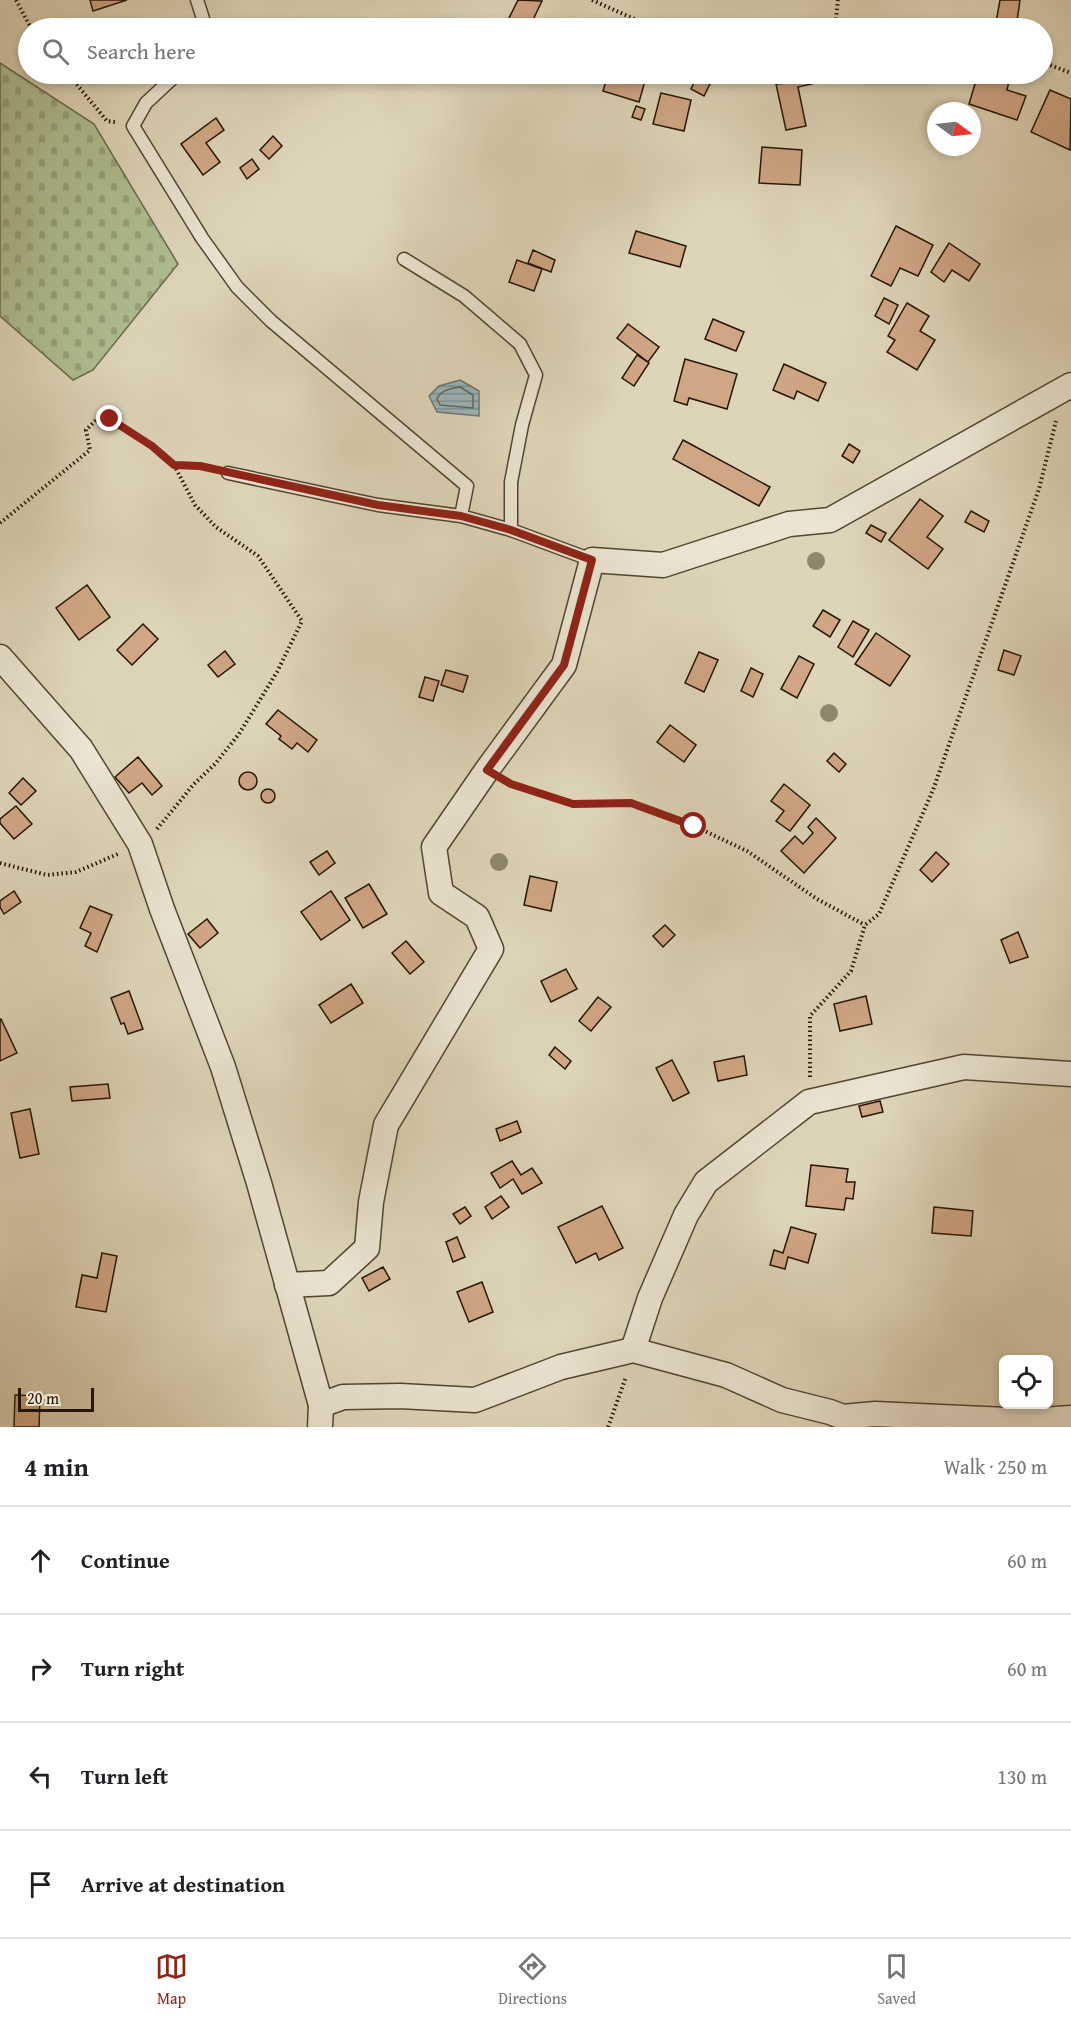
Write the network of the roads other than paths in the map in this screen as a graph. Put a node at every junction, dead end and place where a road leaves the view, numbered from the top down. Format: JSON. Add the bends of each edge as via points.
{"nodes":[{"id":1,"x":197,"y":0,"type":"edge"},
{"id":2,"x":203,"y":18,"type":"edge"},
{"id":3,"x":166,"y":84,"type":"edge"},
{"id":4,"x":404,"y":259,"type":"dead end"},
{"id":5,"x":1068,"y":386,"type":"edge"},
{"id":6,"x":228,"y":473,"type":"road end"},
{"id":7,"x":461,"y":516,"type":"junction"},
{"id":8,"x":511,"y":530,"type":"junction"},
{"id":9,"x":592,"y":560,"type":"junction"},
{"id":10,"x":0,"y":657,"type":"edge"},
{"id":11,"x":1071,"y":1074,"type":"edge"},
{"id":12,"x":287,"y":1285,"type":"junction"},
{"id":13,"x":633,"y":1350,"type":"junction"},
{"id":14,"x":320,"y":1416,"type":"edge"},
{"id":15,"x":1071,"y":1418,"type":"edge"},
{"id":16,"x":843,"y":1422,"type":"edge"}],
"edges":[{"from":1,"to":2,"type":"lane"},
{"from":3,"to":7,"type":"lane","via":[[146,103],[133,126],[202,238],[237,287],[271,321],[467,486]]},
{"from":4,"to":8,"type":"lane","via":[[464,296],[512,337],[536,375],[511,482]]},
{"from":5,"to":9,"type":"street","via":[[830,520],[789,524],[663,565]]},
{"from":6,"to":7,"type":"lane","via":[[378,505]]},
{"from":7,"to":8,"type":"lane"},
{"from":8,"to":9,"type":"lane"},
{"from":9,"to":12,"type":"street","via":[[564,665],[434,848],[441,894],[477,916],[491,949],[386,1125],[367,1248],[329,1283]]},
{"from":10,"to":12,"type":"street","via":[[81,749],[141,846],[223,1067]]},
{"from":11,"to":13,"type":"street","via":[[964,1067],[810,1102],[706,1182],[686,1215],[650,1298]]},
{"from":12,"to":14,"type":"street"},
{"from":13,"to":14,"type":"street","via":[[561,1367],[475,1400],[343,1397]]},
{"from":13,"to":16,"type":"street","via":[[726,1376],[782,1400],[830,1412]]},
{"from":15,"to":16,"type":"street","via":[[1027,1421],[875,1414]]}]}
